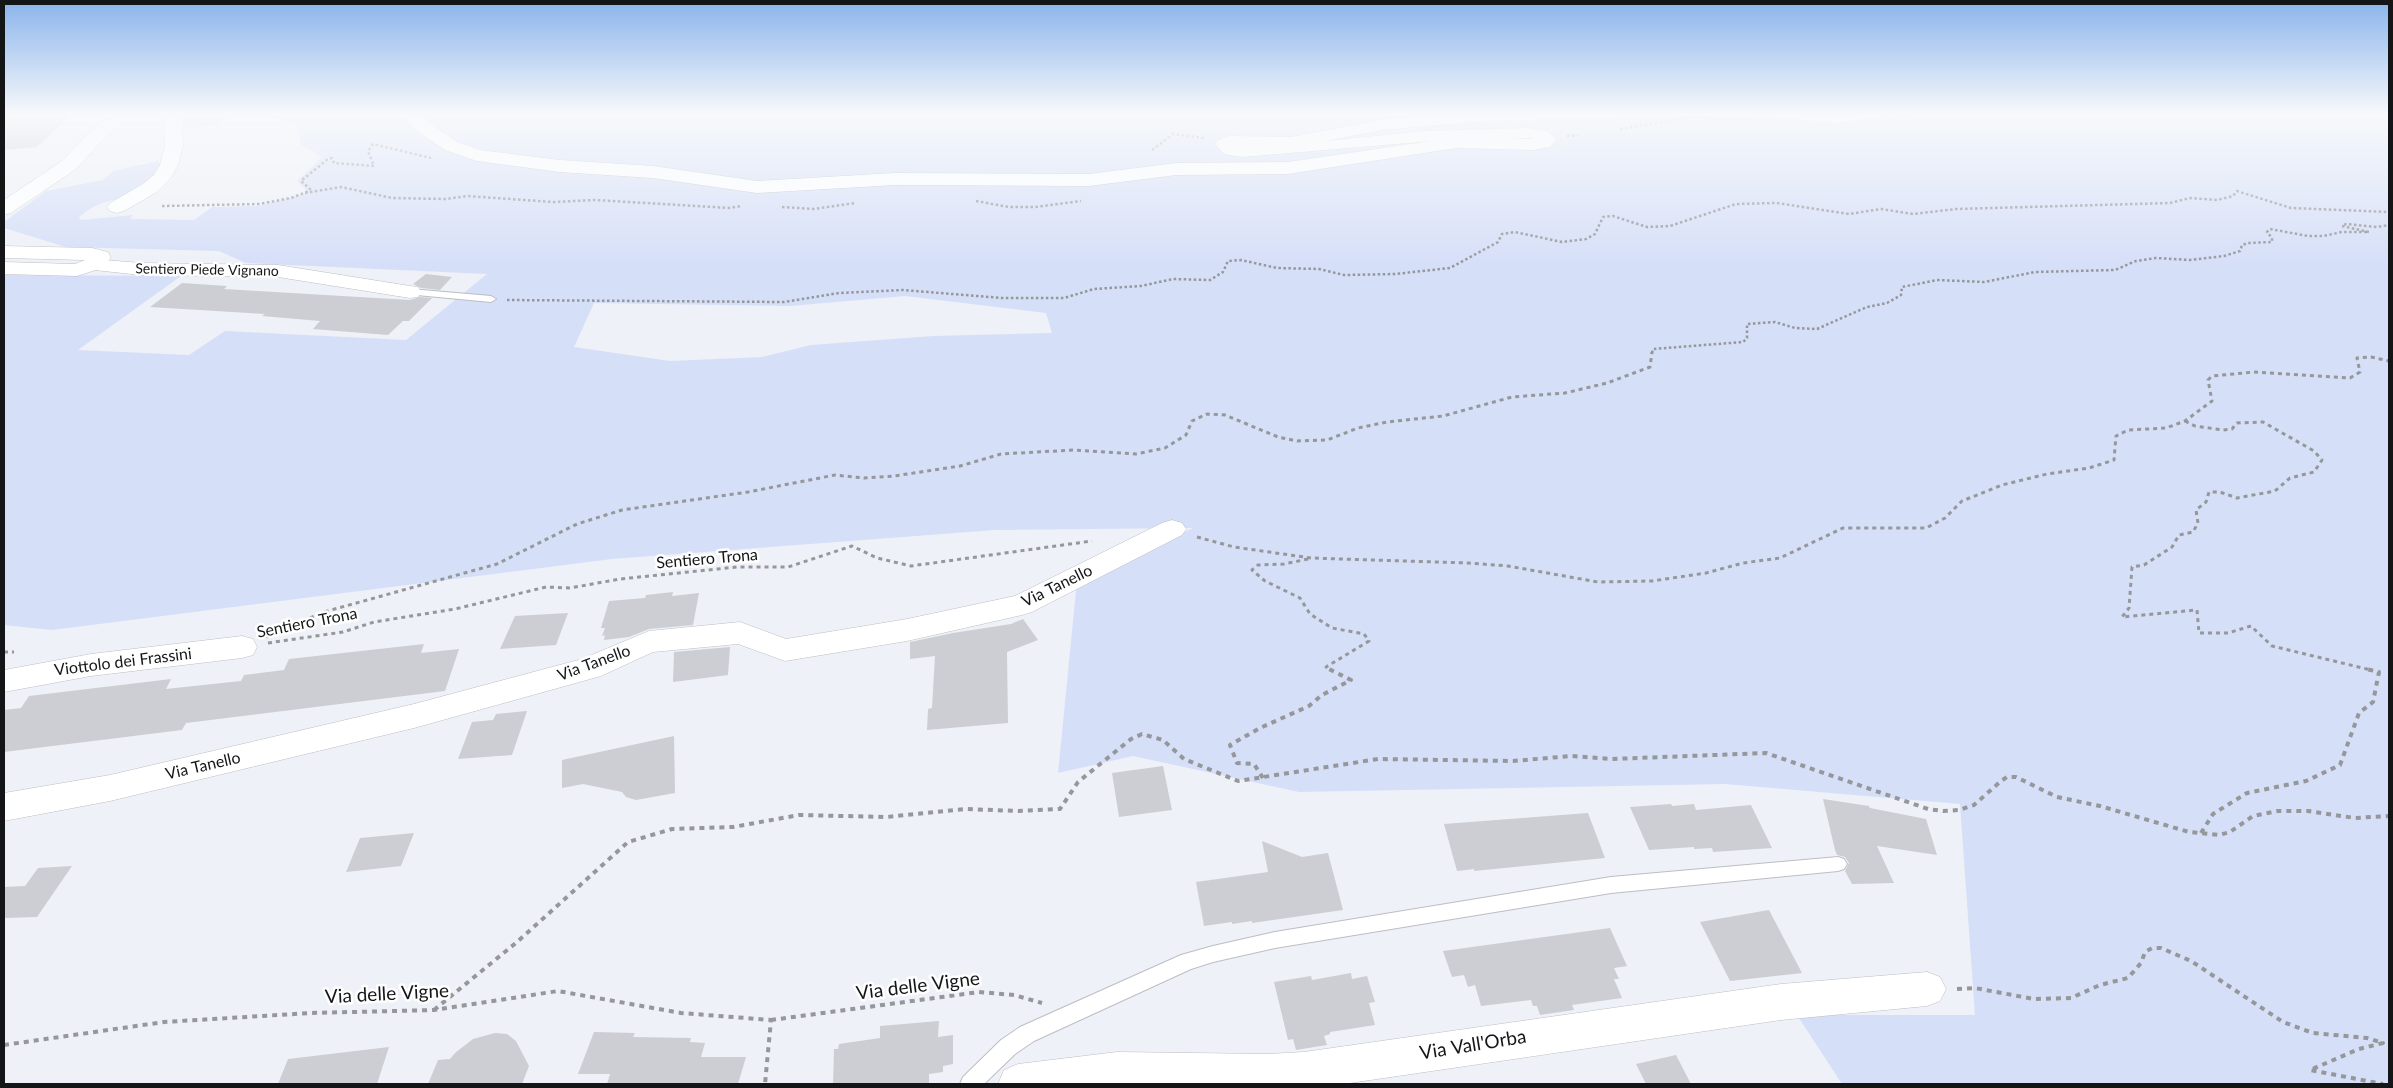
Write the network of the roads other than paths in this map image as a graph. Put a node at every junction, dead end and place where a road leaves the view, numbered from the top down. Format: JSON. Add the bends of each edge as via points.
{"nodes":[{"id":1,"x":70,"y":164,"type":"edge"},
{"id":2,"x":169,"y":164,"type":"edge"},
{"id":3,"x":547,"y":164,"type":"edge"},
{"id":4,"x":1315,"y":164,"type":"edge"},
{"id":5,"x":117,"y":206,"type":"road end"},
{"id":6,"x":4,"y":209,"type":"edge"},
{"id":7,"x":4,"y":252,"type":"edge"},
{"id":8,"x":92,"y":265,"type":"junction"},
{"id":9,"x":4,"y":268,"type":"edge"},
{"id":10,"x":410,"y":292,"type":"joint"},
{"id":11,"x":492,"y":299,"type":"road end"},
{"id":12,"x":1172,"y":529,"type":"road end"},
{"id":13,"x":242,"y":647,"type":"road end"},
{"id":14,"x":4,"y":680,"type":"edge"},
{"id":15,"x":4,"y":807,"type":"edge"},
{"id":16,"x":1838,"y":864,"type":"dead end"},
{"id":17,"x":1927,"y":990,"type":"road end"},
{"id":18,"x":970,"y":1084,"type":"edge"},
{"id":19,"x":1018,"y":1084,"type":"edge"}],
"edges":[{"from":1,"to":6,"type":"street"},
{"from":2,"to":5,"type":"street","via":[[162,178],[150,188]]},
{"from":3,"to":4,"type":"street","via":[[653,172],[757,187],[904,179],[1089,180],[1160,171],[1288,168]]},
{"from":7,"to":8,"type":"street","via":[[101,256]]},
{"from":8,"to":9,"type":"street","name":"Sentiero Piede Vignano","via":[[73,270]]},
{"from":8,"to":10,"type":"street","name":"Sentiero Piede Vignano","via":[[141,269],[261,270]]},
{"from":10,"to":11,"type":"lane"},
{"from":12,"to":15,"type":"street","name":"Via Tanello","via":[[1022,605],[907,630],[785,650],[740,633],[649,642],[590,668],[414,716],[110,788]]},
{"from":13,"to":14,"type":"street","name":"Viottolo dei Frassini","via":[[82,666]]},
{"from":16,"to":18,"type":"lane","via":[[1611,885],[1275,940],[1188,961],[1027,1034],[1008,1047]]},
{"from":17,"to":19,"type":"street","name":"Via Vall'Orba","via":[[1781,1002],[1304,1071],[1117,1071]]}]}
